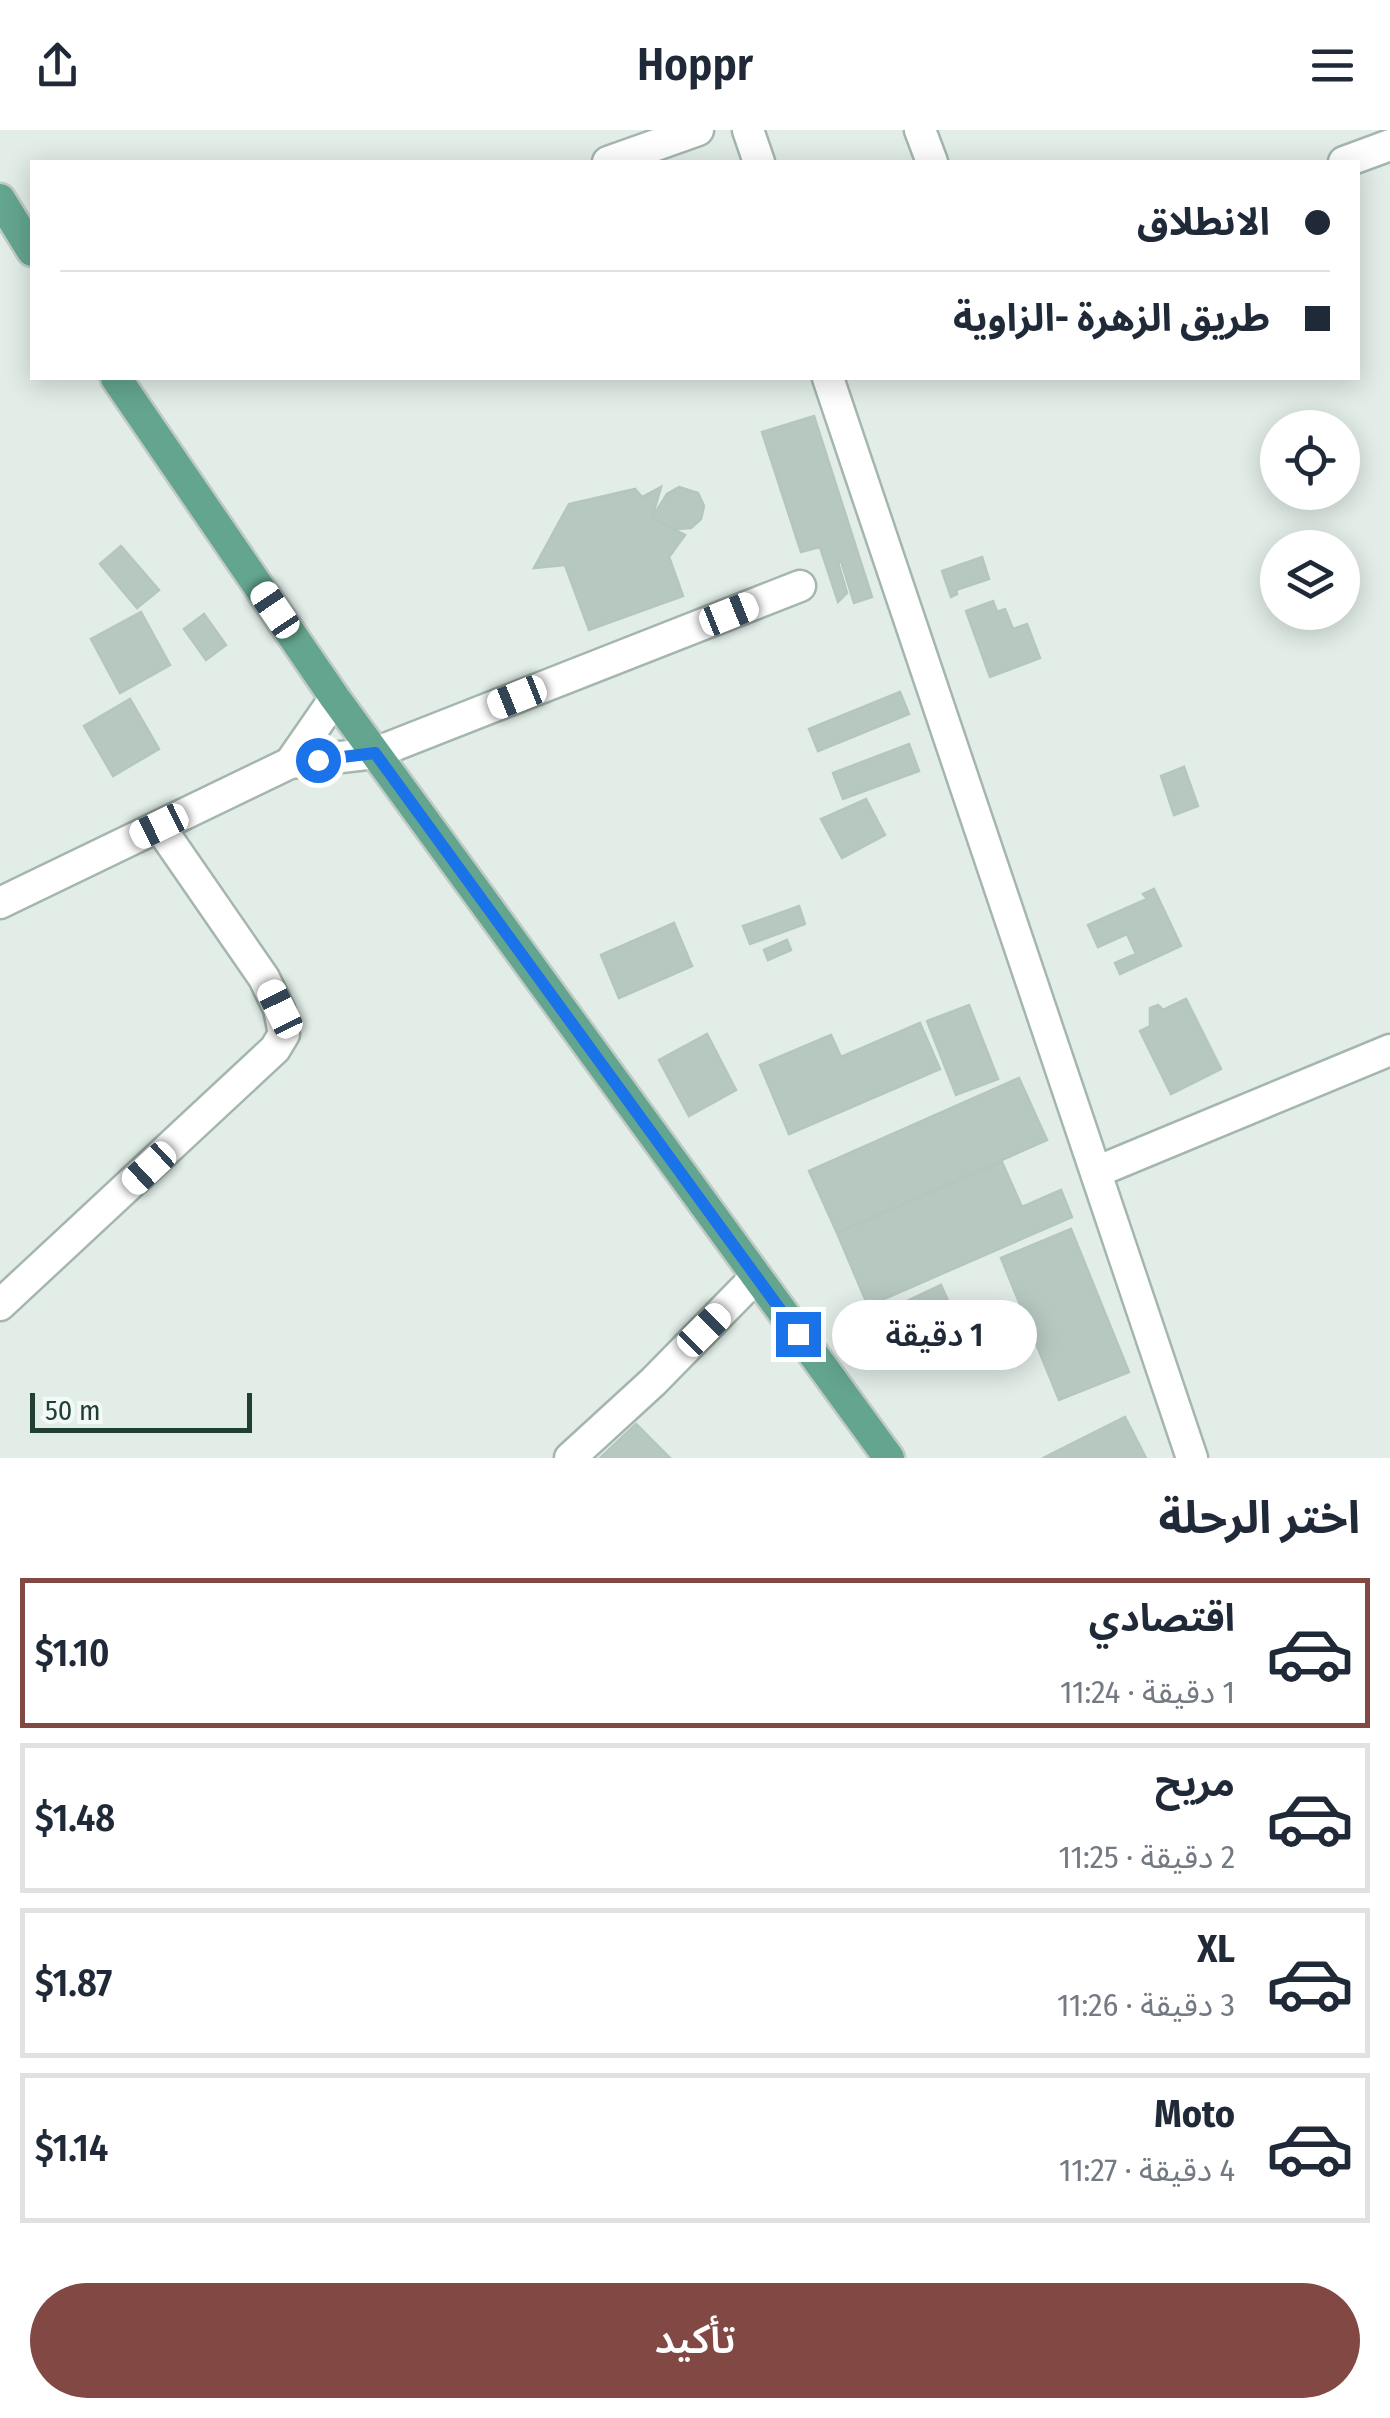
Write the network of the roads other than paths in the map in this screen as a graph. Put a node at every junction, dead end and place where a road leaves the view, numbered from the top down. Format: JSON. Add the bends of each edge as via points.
{"nodes":[{"id":1,"x":698,"y":130,"type":"edge"},
{"id":2,"x":748,"y":130,"type":"edge"},
{"id":3,"x":920,"y":130,"type":"edge"},
{"id":4,"x":1390,"y":145,"type":"edge"},
{"id":5,"x":614,"y":160,"type":"edge"},
{"id":6,"x":758,"y":160,"type":"edge"},
{"id":7,"x":931,"y":160,"type":"edge"},
{"id":8,"x":1349,"y":160,"type":"edge"},
{"id":9,"x":0,"y":199,"type":"edge"},
{"id":10,"x":30,"y":248,"type":"edge"},
{"id":11,"x":117,"y":380,"type":"edge"},
{"id":12,"x":829,"y":380,"type":"edge"},
{"id":13,"x":800,"y":586,"type":"dead end"},
{"id":14,"x":336,"y":698,"type":"junction"},
{"id":15,"x":375,"y":753,"type":"junction"},
{"id":16,"x":290,"y":763,"type":"junction"},
{"id":17,"x":159,"y":826,"type":"junction"},
{"id":18,"x":0,"y":903,"type":"edge"},
{"id":19,"x":1390,"y":1050,"type":"edge"},
{"id":20,"x":1096,"y":1172,"type":"junction"},
{"id":21,"x":756,"y":1278,"type":"junction"},
{"id":22,"x":0,"y":1304,"type":"edge"},
{"id":23,"x":570,"y":1458,"type":"edge"},
{"id":24,"x":889,"y":1458,"type":"edge"},
{"id":25,"x":1192,"y":1458,"type":"edge"}],
"edges":[{"from":1,"to":5,"type":"street"},
{"from":2,"to":6,"type":"street"},
{"from":3,"to":7,"type":"street"},
{"from":4,"to":8,"type":"street"},
{"from":9,"to":10,"type":"main road"},
{"from":11,"to":14,"type":"main road"},
{"from":12,"to":20,"type":"street"},
{"from":13,"to":15,"type":"street"},
{"from":14,"to":15,"type":"main road"},
{"from":14,"to":16,"type":"street"},
{"from":15,"to":16,"type":"street"},
{"from":15,"to":21,"type":"main road"},
{"from":16,"to":17,"type":"street"},
{"from":17,"to":18,"type":"street"},
{"from":17,"to":22,"type":"street","via":[[264,978],[284,1034]]},
{"from":19,"to":20,"type":"street"},
{"from":20,"to":25,"type":"street"},
{"from":21,"to":23,"type":"street"},
{"from":21,"to":24,"type":"main road"}]}
